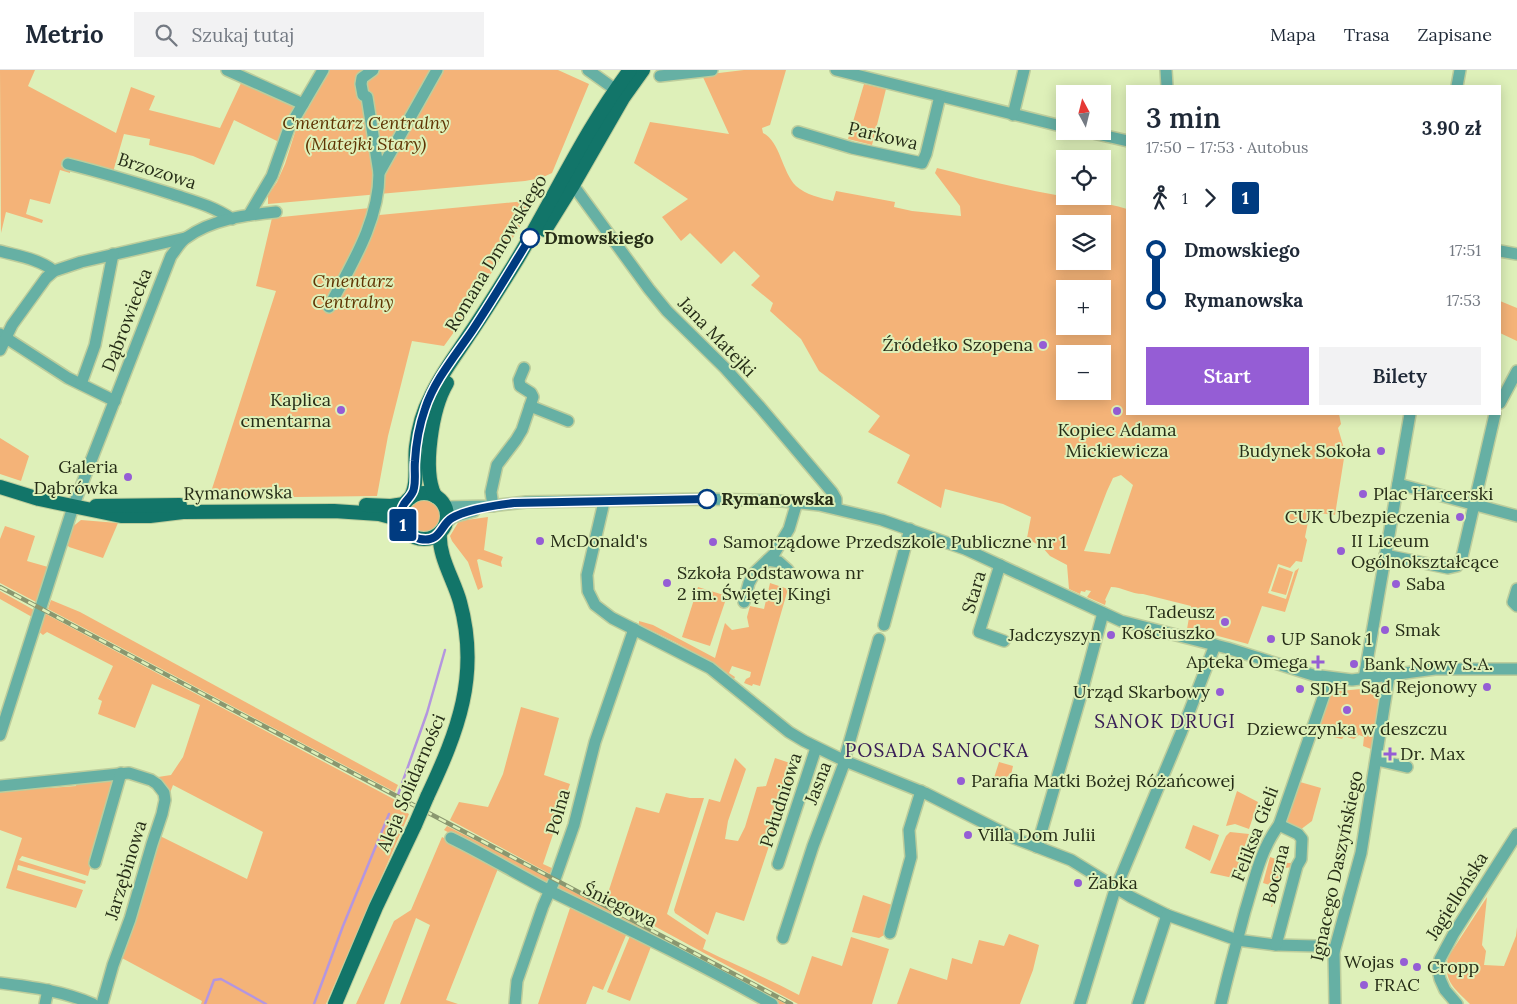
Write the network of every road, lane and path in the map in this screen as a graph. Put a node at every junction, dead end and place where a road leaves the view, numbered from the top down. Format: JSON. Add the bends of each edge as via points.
{"nodes":[{"id":1,"x":228,"y":70,"type":"edge"},
{"id":2,"x":323,"y":70,"type":"edge"},
{"id":3,"x":373,"y":70,"type":"edge"},
{"id":4,"x":437,"y":70,"type":"edge"},
{"id":5,"x":588,"y":70,"type":"edge"},
{"id":6,"x":630,"y":70,"type":"edge"},
{"id":7,"x":643,"y":70,"type":"edge"},
{"id":8,"x":712,"y":70,"type":"edge"},
{"id":9,"x":836,"y":70,"type":"edge"},
{"id":10,"x":1024,"y":70,"type":"edge"},
{"id":11,"x":1166,"y":70,"type":"edge"},
{"id":12,"x":1460,"y":70,"type":"edge"},
{"id":13,"x":660,"y":76,"type":"dead end"},
{"id":14,"x":1167,"y":85,"type":"edge"},
{"id":15,"x":1458,"y":85,"type":"edge"},
{"id":16,"x":616,"y":90,"type":"junction"},
{"id":17,"x":940,"y":96,"type":"junction"},
{"id":18,"x":303,"y":104,"type":"junction"},
{"id":19,"x":614,"y":112,"type":"junction"},
{"id":20,"x":1013,"y":115,"type":"junction"},
{"id":21,"x":1056,"y":125,"type":"edge"},
{"id":22,"x":798,"y":132,"type":"dead end"},
{"id":23,"x":1111,"y":137,"type":"edge"},
{"id":24,"x":1126,"y":141,"type":"edge"},
{"id":25,"x":68,"y":164,"type":"dead end"},
{"id":26,"x":379,"y":173,"type":"junction"},
{"id":27,"x":573,"y":186,"type":"junction"},
{"id":28,"x":276,"y":212,"type":"dead end"},
{"id":29,"x":249,"y":215,"type":"junction"},
{"id":30,"x":232,"y":218,"type":"junction"},
{"id":31,"x":185,"y":238,"type":"junction"},
{"id":32,"x":0,"y":251,"type":"edge"},
{"id":33,"x":1501,"y":251,"type":"edge"},
{"id":34,"x":113,"y":254,"type":"junction"},
{"id":35,"x":1517,"y":254,"type":"edge"},
{"id":36,"x":54,"y":271,"type":"junction"},
{"id":37,"x":329,"y":307,"type":"dead end"},
{"id":38,"x":3,"y":336,"type":"edge"},
{"id":39,"x":0,"y":350,"type":"edge"},
{"id":40,"x":524,"y":368,"type":"dead end"},
{"id":41,"x":1517,"y":371,"type":"edge"},
{"id":42,"x":80,"y":384,"type":"junction"},
{"id":43,"x":115,"y":401,"type":"junction"},
{"id":44,"x":1501,"y":401,"type":"edge"},
{"id":45,"x":530,"y":406,"type":"junction"},
{"id":46,"x":1410,"y":415,"type":"edge"},
{"id":47,"x":1495,"y":415,"type":"edge"},
{"id":48,"x":568,"y":421,"type":"dead end"},
{"id":49,"x":1398,"y":484,"type":"junction"},
{"id":50,"x":0,"y":487,"type":"edge"},
{"id":51,"x":435,"y":496,"type":"junction"},
{"id":52,"x":407,"y":501,"type":"junction"},
{"id":53,"x":604,"y":502,"type":"junction"},
{"id":54,"x":797,"y":502,"type":"junction"},
{"id":55,"x":1474,"y":505,"type":"junction"},
{"id":56,"x":73,"y":506,"type":"junction"},
{"id":57,"x":491,"y":506,"type":"junction"},
{"id":58,"x":445,"y":507,"type":"junction"},
{"id":59,"x":836,"y":508,"type":"junction"},
{"id":60,"x":1517,"y":516,"type":"edge"},
{"id":61,"x":402,"y":524,"type":"junction"},
{"id":62,"x":443,"y":528,"type":"junction"},
{"id":63,"x":910,"y":529,"type":"junction"},
{"id":64,"x":419,"y":539,"type":"junction"},
{"id":65,"x":1386,"y":555,"type":"junction"},
{"id":66,"x":768,"y":560,"type":"junction"},
{"id":67,"x":1000,"y":565,"type":"junction"},
{"id":68,"x":448,"y":568,"type":"junction"},
{"id":69,"x":788,"y":570,"type":"dead end"},
{"id":70,"x":1517,"y":589,"type":"edge"},
{"id":71,"x":744,"y":602,"type":"dead end"},
{"id":72,"x":1515,"y":604,"type":"edge"},
{"id":73,"x":1103,"y":613,"type":"junction"},
{"id":74,"x":884,"y":624,"type":"dead end"},
{"id":75,"x":634,"y":629,"type":"junction"},
{"id":76,"x":879,"y":639,"type":"dead end"},
{"id":77,"x":1004,"y":642,"type":"dead end"},
{"id":78,"x":1215,"y":645,"type":"junction"},
{"id":79,"x":1517,"y":669,"type":"edge"},
{"id":80,"x":1389,"y":676,"type":"junction"},
{"id":81,"x":1328,"y":678,"type":"junction"},
{"id":82,"x":1364,"y":679,"type":"junction"},
{"id":83,"x":0,"y":735,"type":"edge"},
{"id":84,"x":816,"y":748,"type":"junction"},
{"id":85,"x":845,"y":760,"type":"junction"},
{"id":86,"x":1376,"y":760,"type":"junction"},
{"id":87,"x":1407,"y":767,"type":"dead end"},
{"id":88,"x":121,"y":773,"type":"junction"},
{"id":89,"x":0,"y":786,"type":"edge"},
{"id":90,"x":921,"y":792,"type":"junction"},
{"id":91,"x":1278,"y":825,"type":"junction"},
{"id":92,"x":1517,"y":834,"type":"edge"},
{"id":93,"x":451,"y":838,"type":"dead end"},
{"id":94,"x":1037,"y":847,"type":"junction"},
{"id":95,"x":95,"y":863,"type":"dead end"},
{"id":96,"x":778,"y":864,"type":"dead end"},
{"id":97,"x":1117,"y":888,"type":"junction"},
{"id":98,"x":550,"y":890,"type":"junction"},
{"id":99,"x":1167,"y":915,"type":"junction"},
{"id":100,"x":890,"y":933,"type":"dead end"},
{"id":101,"x":783,"y":938,"type":"dead end"},
{"id":102,"x":1237,"y":940,"type":"junction"},
{"id":103,"x":1276,"y":945,"type":"junction"},
{"id":104,"x":1334,"y":952,"type":"junction"},
{"id":105,"x":0,"y":983,"type":"edge"},
{"id":106,"x":48,"y":990,"type":"junction"},
{"id":107,"x":1334,"y":998,"type":"edge"},
{"id":108,"x":515,"y":1001,"type":"edge"},
{"id":109,"x":45,"y":1004,"type":"edge"},
{"id":110,"x":93,"y":1004,"type":"edge"},
{"id":111,"x":102,"y":1004,"type":"edge"},
{"id":112,"x":335,"y":1004,"type":"edge"},
{"id":113,"x":772,"y":1004,"type":"edge"},
{"id":114,"x":1080,"y":1004,"type":"edge"},
{"id":115,"x":1138,"y":1004,"type":"edge"},
{"id":116,"x":1220,"y":1004,"type":"edge"},
{"id":117,"x":1457,"y":1004,"type":"edge"}],
"edges":[{"from":1,"to":18,"type":"street"},
{"from":2,"to":18,"type":"street"},
{"from":3,"to":26,"type":"street","via":[[361,81],[361,90],[367,96]]},
{"from":4,"to":26,"type":"street"},
{"from":5,"to":16,"type":"street"},
{"from":6,"to":16,"type":"main road","name":"Romana Dmowskiego"},
{"from":7,"to":19,"type":"main road","name":"Romana Dmowskiego"},
{"from":8,"to":13,"type":"street"},
{"from":9,"to":17,"type":"street"},
{"from":10,"to":20,"type":"street"},
{"from":11,"to":14,"type":"street"},
{"from":12,"to":15,"type":"street"},
{"from":16,"to":19,"type":"street","name":"Romana Dmowskiego","via":[[618,100]]},
{"from":16,"to":52,"type":"main road","name":"Romana Dmowskiego","via":[[512,268],[431,395],[419,431],[414,487]]},
{"from":17,"to":20,"type":"street"},
{"from":17,"to":22,"type":"street","name":"Parkowa","via":[[922,163]]},
{"from":18,"to":29,"type":"street","via":[[289,128],[272,176]]},
{"from":19,"to":27,"type":"main road","name":"Romana Dmowskiego"},
{"from":20,"to":21,"type":"street"},
{"from":23,"to":24,"type":"street"},
{"from":25,"to":30,"type":"street","name":"Brzozowa","via":[[188,199]]},
{"from":26,"to":37,"type":"street","via":[[379,190],[368,229]]},
{"from":27,"to":51,"type":"main road","name":"Romana Dmowskiego","via":[[445,387],[435,413],[430,448],[431,482]]},
{"from":27,"to":59,"type":"street","name":"Jana Matejki","via":[[667,311],[760,407],[832,492]]},
{"from":28,"to":29,"type":"street","name":"Dąbrowiecka"},
{"from":29,"to":30,"type":"street","name":"Dąbrowiecka"},
{"from":30,"to":31,"type":"street","name":"Dąbrowiecka"},
{"from":31,"to":34,"type":"street"},
{"from":31,"to":43,"type":"street","name":"Dąbrowiecka","via":[[171,256]]},
{"from":32,"to":36,"type":"street","via":[[47,265]]},
{"from":33,"to":35,"type":"street"},
{"from":34,"to":36,"type":"street"},
{"from":34,"to":42,"type":"street","via":[[96,345]]},
{"from":36,"to":38,"type":"street"},
{"from":38,"to":39,"type":"street"},
{"from":38,"to":42,"type":"street"},
{"from":40,"to":45,"type":"street","via":[[519,380],[520,386],[533,396]]},
{"from":41,"to":44,"type":"street"},
{"from":42,"to":43,"type":"street"},
{"from":43,"to":56,"type":"street","name":"Dąbrowiecka"},
{"from":45,"to":48,"type":"street"},
{"from":45,"to":57,"type":"street","via":[[516,440],[497,465]]},
{"from":46,"to":49,"type":"street"},
{"from":47,"to":55,"type":"street"},
{"from":49,"to":55,"type":"street"},
{"from":49,"to":65,"type":"street"},
{"from":50,"to":56,"type":"main road","name":"Rymanowska"},
{"from":51,"to":52,"type":"main road","via":[[422,493]]},
{"from":51,"to":58,"type":"main road"},
{"from":52,"to":56,"type":"main road","name":"Rymanowska","via":[[391,506]]},
{"from":52,"to":61,"type":"main road"},
{"from":53,"to":54,"type":"street","via":[[750,499]]},
{"from":53,"to":57,"type":"street","via":[[526,502]]},
{"from":53,"to":75,"type":"street","via":[[587,575],[588,591],[601,610]]},
{"from":54,"to":59,"type":"street"},
{"from":54,"to":66,"type":"street","via":[[789,529]]},
{"from":55,"to":60,"type":"street"},
{"from":55,"to":65,"type":"street","via":[[1457,566],[1448,568]]},
{"from":56,"to":61,"type":"main road","name":"Rymanowska","via":[[132,517],[183,512],[350,512],[390,517]]},
{"from":56,"to":83,"type":"street","name":"Dąbrowiecka"},
{"from":57,"to":58,"type":"street"},
{"from":57,"to":62,"type":"street","via":[[458,515]]},
{"from":58,"to":62,"type":"main road","via":[[447,517]]},
{"from":59,"to":63,"type":"street"},
{"from":61,"to":64,"type":"main road","via":[[409,534]]},
{"from":62,"to":64,"type":"main road","via":[[430,539]]},
{"from":62,"to":68,"type":"main road","name":"Aleja Solidarności","via":[[440,545]]},
{"from":63,"to":67,"type":"street"},
{"from":63,"to":74,"type":"street"},
{"from":64,"to":68,"type":"main road","name":"Aleja Solidarności","via":[[433,548]]},
{"from":65,"to":82,"type":"street"},
{"from":66,"to":69,"type":"street","via":[[779,562]]},
{"from":66,"to":71,"type":"street","via":[[755,572]]},
{"from":67,"to":73,"type":"street"},
{"from":67,"to":77,"type":"street","name":"Stara","via":[[979,632]]},
{"from":68,"to":112,"type":"main road","name":"Aleja Solidarności","bridge":true,"via":[[461,604],[469,644],[464,703],[447,752]]},
{"from":70,"to":72,"type":"street"},
{"from":73,"to":78,"type":"street","via":[[1138,626]]},
{"from":73,"to":94,"type":"street"},
{"from":75,"to":84,"type":"street","via":[[710,668],[789,732]]},
{"from":75,"to":98,"type":"street","name":"Polna","via":[[595,742],[574,826]]},
{"from":76,"to":85,"type":"street","name":"Jasna"},
{"from":78,"to":81,"type":"street"},
{"from":78,"to":97,"type":"street"},
{"from":79,"to":80,"type":"street","via":[[1445,668]]},
{"from":80,"to":82,"type":"street"},
{"from":80,"to":86,"type":"street","name":"Ignacego Daszyńskiego"},
{"from":81,"to":82,"type":"street"},
{"from":81,"to":91,"type":"street","name":"Feliksa Gieli"},
{"from":84,"to":85,"type":"street"},
{"from":84,"to":96,"type":"street","name":"Południowa"},
{"from":85,"to":90,"type":"street"},
{"from":85,"to":101,"type":"street","name":"Jasna"},
{"from":86,"to":87,"type":"street"},
{"from":86,"to":104,"type":"street","name":"Ignacego Daszyńskiego","via":[[1361,853]]},
{"from":88,"to":89,"type":"street","name":"Jarzębinowa"},
{"from":88,"to":95,"type":"street","name":"Jarzębinowa"},
{"from":88,"to":111,"type":"street","name":"Jarzębinowa","via":[[141,776],[156,784],[164,793],[165,800]]},
{"from":90,"to":94,"type":"street"},
{"from":90,"to":100,"type":"street","via":[[909,830],[912,856]]},
{"from":91,"to":102,"type":"street","name":"Feliksa Gieli","via":[[1262,857]]},
{"from":91,"to":103,"type":"street","name":"Boczna","via":[[1302,839],[1301,859]]},
{"from":92,"to":117,"type":"street","name":"Jagiellońska","via":[[1440,959],[1440,980]]},
{"from":93,"to":98,"type":"street","name":"Śniegowa"},
{"from":94,"to":97,"type":"street","via":[[1071,860]]},
{"from":97,"to":99,"type":"street"},
{"from":97,"to":114,"type":"street"},
{"from":98,"to":108,"type":"street","name":"Polna","via":[[517,981]]},
{"from":98,"to":113,"type":"street","name":"Śniegowa"},
{"from":99,"to":102,"type":"street"},
{"from":99,"to":115,"type":"street"},
{"from":102,"to":103,"type":"street"},
{"from":102,"to":116,"type":"street","name":"Feliksa Gieli"},
{"from":103,"to":104,"type":"street","via":[[1316,946]]},
{"from":104,"to":107,"type":"street","name":"Ignacego Daszyńskiego"},
{"from":105,"to":106,"type":"street"},
{"from":106,"to":109,"type":"street"},
{"from":106,"to":110,"type":"street"}]}
